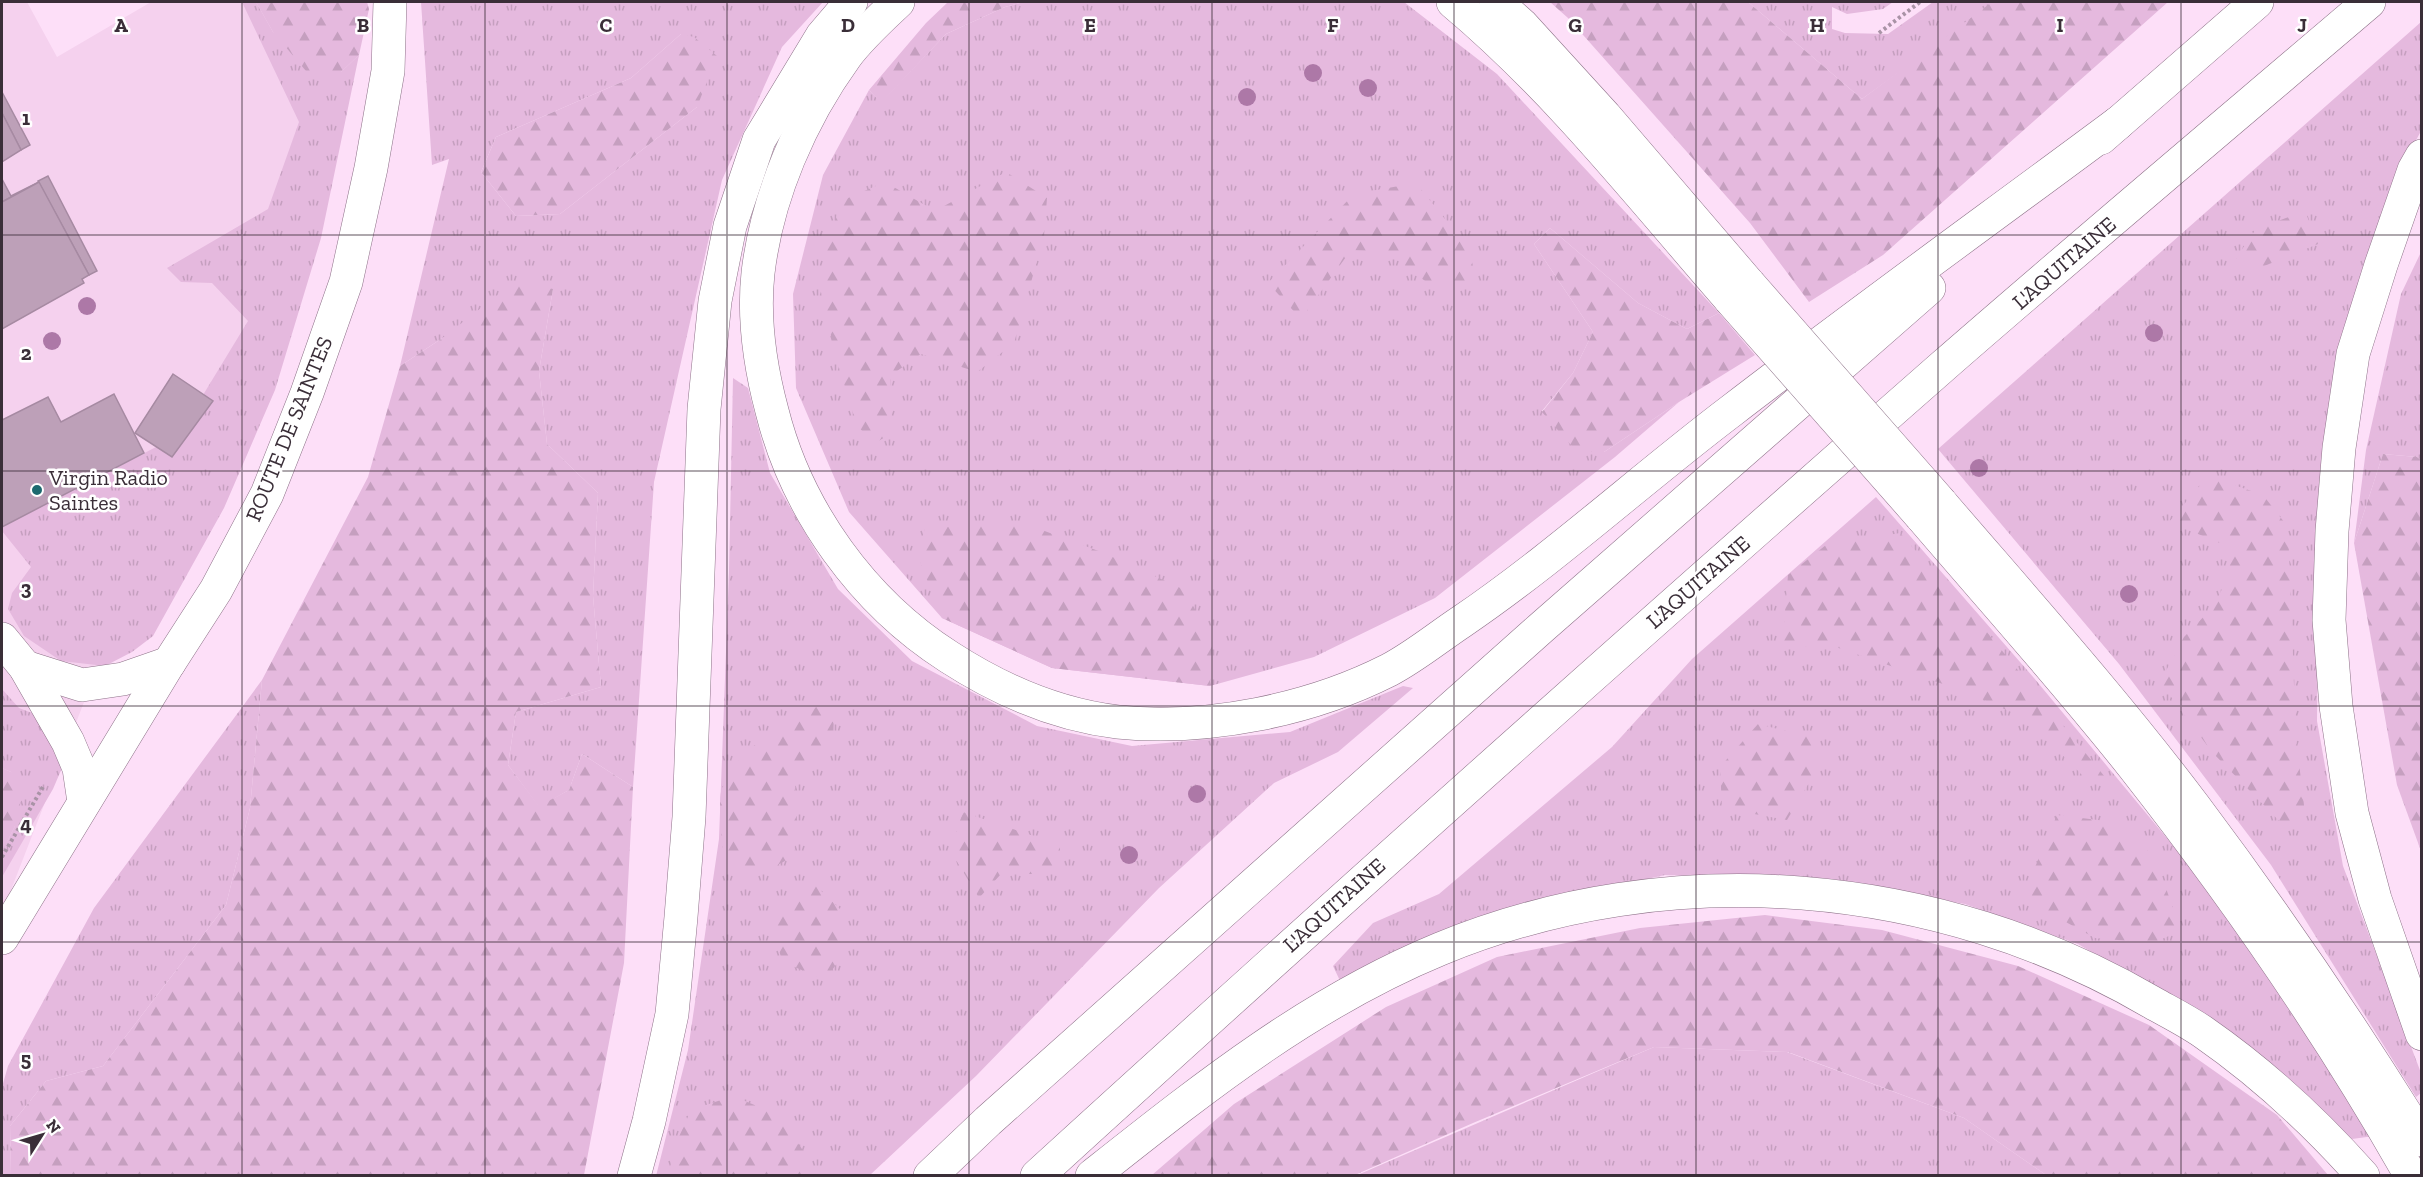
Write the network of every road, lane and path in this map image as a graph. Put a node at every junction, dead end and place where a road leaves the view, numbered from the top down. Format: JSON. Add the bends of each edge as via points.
{"nodes":[{"id":1,"x":390,"y":2,"type":"edge"},
{"id":2,"x":850,"y":2,"type":"edge"},
{"id":3,"x":898,"y":2,"type":"edge"},
{"id":4,"x":1453,"y":2,"type":"edge"},
{"id":5,"x":1496,"y":2,"type":"edge"},
{"id":6,"x":1920,"y":2,"type":"edge"},
{"id":7,"x":2257,"y":2,"type":"edge"},
{"id":8,"x":2369,"y":2,"type":"edge"},
{"id":9,"x":1879,"y":33,"type":"dead end"},
{"id":10,"x":2118,"y":123,"type":"junction"},
{"id":11,"x":2421,"y":156,"type":"edge"},
{"id":12,"x":1739,"y":292,"type":"junction"},
{"id":13,"x":1931,"y":510,"type":"junction"},
{"id":14,"x":2,"y":639,"type":"edge"},
{"id":15,"x":169,"y":663,"type":"junction"},
{"id":16,"x":25,"y":667,"type":"junction"},
{"id":17,"x":68,"y":742,"type":"junction"},
{"id":18,"x":84,"y":802,"type":"junction"},
{"id":19,"x":2,"y":857,"type":"edge"},
{"id":20,"x":2,"y":938,"type":"edge"},
{"id":21,"x":2421,"y":1034,"type":"edge"},
{"id":22,"x":2421,"y":1140,"type":"edge"},
{"id":23,"x":634,"y":1176,"type":"edge"},
{"id":24,"x":930,"y":1176,"type":"edge"},
{"id":25,"x":1037,"y":1176,"type":"edge"},
{"id":26,"x":1092,"y":1176,"type":"edge"},
{"id":27,"x":2363,"y":1176,"type":"edge"},
{"id":28,"x":2411,"y":1176,"type":"edge"}],
"edges":[{"from":1,"to":15,"type":"main road","name":"ROUTE DE SAINTES","via":[[388,71],[346,282],[267,494],[216,590]]},
{"from":2,"to":23,"type":"main road","via":[[822,36],[759,140],[730,226],[715,301],[704,409],[689,817],[672,1014]]},
{"from":3,"to":10,"type":"main road","via":[[847,55],[812,110],[786,165],[770,215],[758,273],[758,328],[762,374],[777,430],[796,480],[827,535],[881,602],[926,642],[1006,690],[1117,722],[1179,723],[1276,711],[1324,697],[1390,669],[1504,592],[1730,411]]},
{"from":4,"to":12,"type":"main road","via":[[1498,41]]},
{"from":5,"to":12,"type":"main road","via":[[1590,99]]},
{"from":6,"to":9,"type":"path"},
{"from":7,"to":10,"type":"main road"},
{"from":8,"to":25,"type":"main road","name":"L'AQUITAINE","via":[[1623,648]]},
{"from":10,"to":24,"type":"main road","via":[[1541,628]]},
{"from":11,"to":21,"type":"main road","via":[[2353,354],[2339,448],[2329,620],[2336,706],[2352,813],[2375,899]]},
{"from":12,"to":13,"type":"main road","bridge":true},
{"from":13,"to":22,"type":"main road","via":[[2087,674],[2193,806],[2330,996]]},
{"from":13,"to":28,"type":"main road","via":[[2132,764],[2274,956],[2323,1029]]},
{"from":14,"to":16,"type":"main road"},
{"from":15,"to":16,"type":"main road","via":[[123,679],[82,685]]},
{"from":15,"to":18,"type":"main road","name":"ROUTE DE SAINTES"},
{"from":16,"to":17,"type":"main road"},
{"from":17,"to":18,"type":"main road","via":[[79,768]]},
{"from":17,"to":19,"type":"path"},
{"from":18,"to":20,"type":"main road","name":"ROUTE DE SAINTES"},
{"from":26,"to":27,"type":"main road","via":[[1271,1040],[1308,1016],[1437,950],[1504,925],[1613,900],[1692,891],[1765,889],[1912,908],[2066,957],[2202,1032],[2274,1086]]}]}
